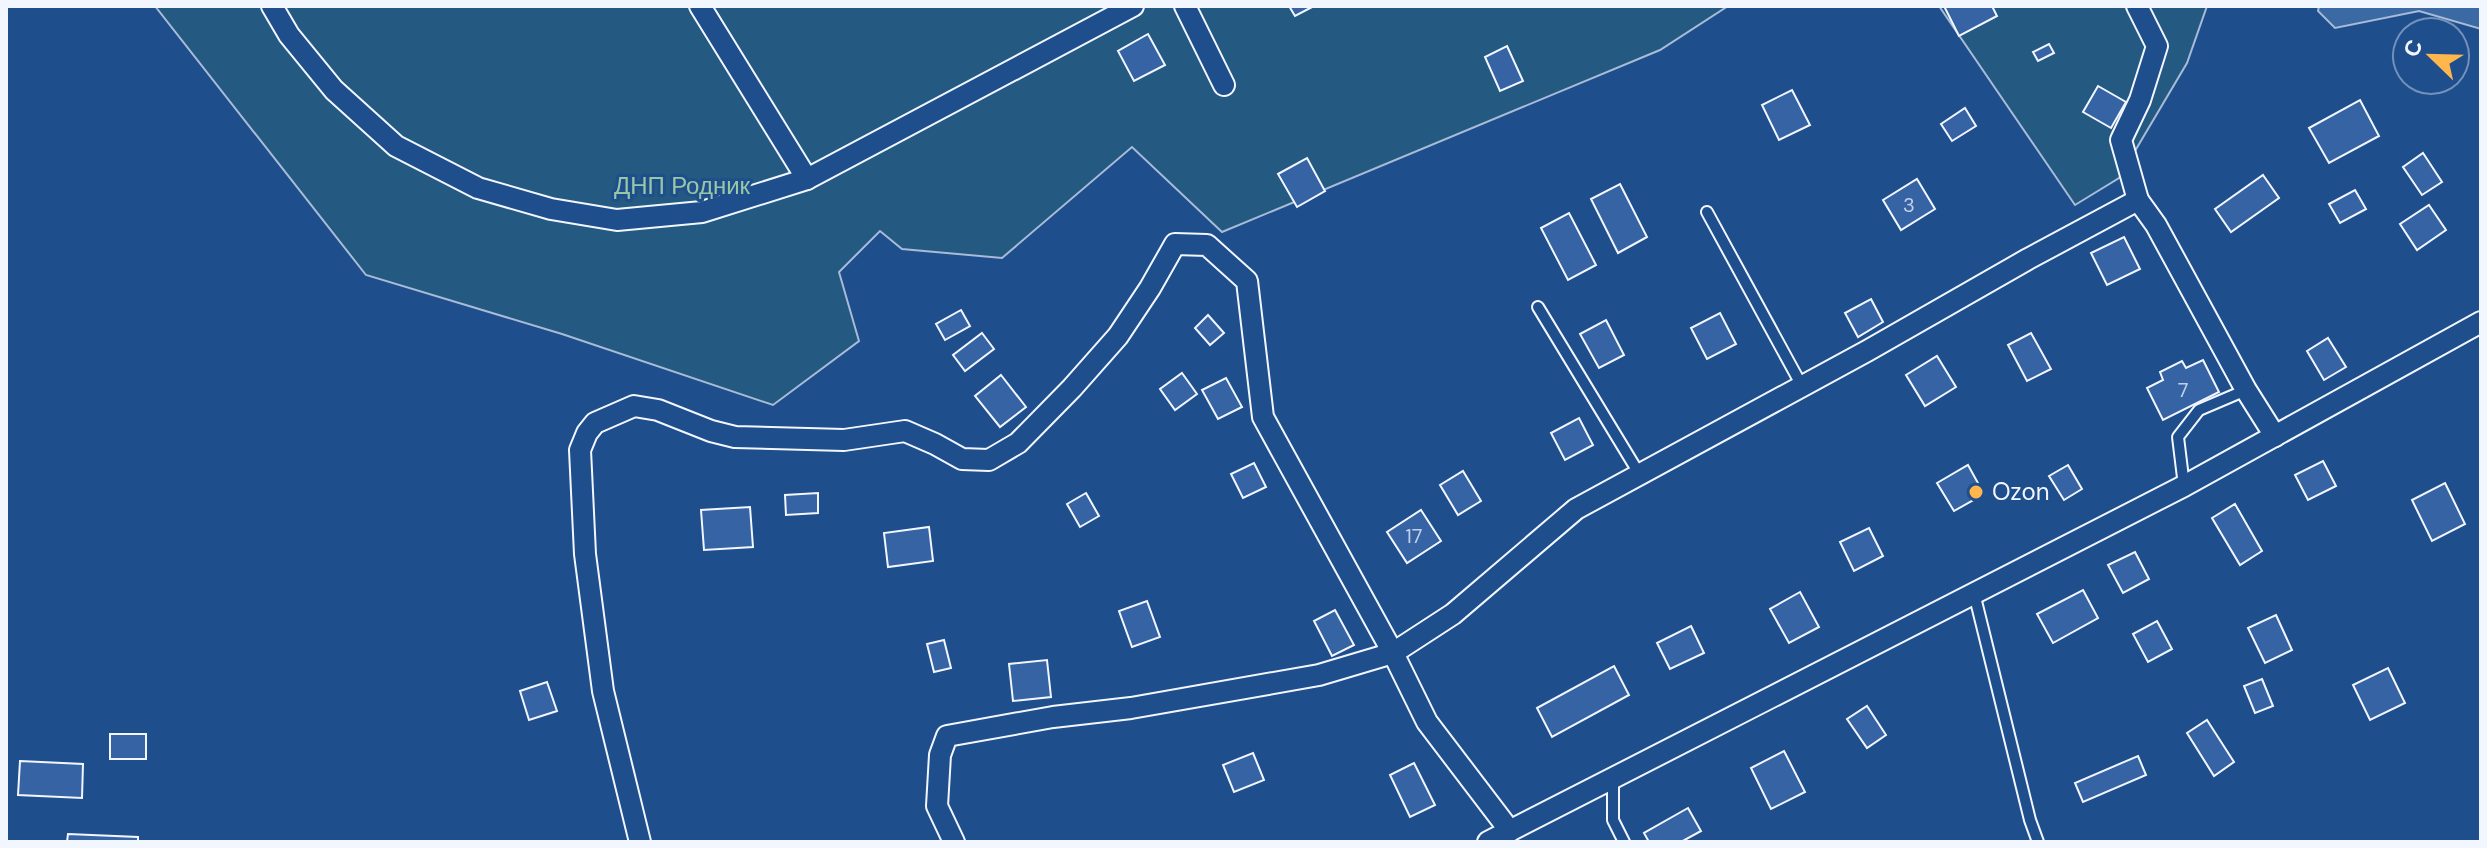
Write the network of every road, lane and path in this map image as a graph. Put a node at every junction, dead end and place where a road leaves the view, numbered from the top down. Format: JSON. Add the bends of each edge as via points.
{"nodes":[{"id":1,"x":272,"y":6,"type":"edge"},
{"id":2,"x":700,"y":6,"type":"edge"},
{"id":3,"x":1133,"y":6,"type":"edge"},
{"id":4,"x":1185,"y":6,"type":"edge"},
{"id":5,"x":2137,"y":6,"type":"edge"},
{"id":6,"x":1224,"y":85,"type":"dead end"},
{"id":7,"x":807,"y":179,"type":"junction"},
{"id":8,"x":2138,"y":200,"type":"junction"},
{"id":9,"x":1707,"y":212,"type":"dead end"},
{"id":10,"x":1538,"y":307,"type":"dead end"},
{"id":11,"x":2481,"y":322,"type":"edge"},
{"id":12,"x":1802,"y":386,"type":"junction"},
{"id":13,"x":2246,"y":390,"type":"junction"},
{"id":14,"x":2275,"y":436,"type":"junction"},
{"id":15,"x":1640,"y":475,"type":"junction"},
{"id":16,"x":2184,"y":486,"type":"junction"},
{"id":17,"x":1974,"y":593,"type":"junction"},
{"id":18,"x":1393,"y":653,"type":"junction"},
{"id":19,"x":1613,"y":776,"type":"junction"},
{"id":20,"x":1510,"y":831,"type":"junction"},
{"id":21,"x":640,"y":842,"type":"edge"},
{"id":22,"x":954,"y":842,"type":"edge"},
{"id":23,"x":1488,"y":842,"type":"edge"},
{"id":24,"x":1624,"y":842,"type":"edge"},
{"id":25,"x":2038,"y":842,"type":"edge"}],
"edges":[{"from":1,"to":7,"type":"street","via":[[334,90],[396,146],[478,188],[551,209],[617,220],[702,212]]},
{"from":2,"to":7,"type":"street"},
{"from":3,"to":7,"type":"street"},
{"from":4,"to":6,"type":"street"},
{"from":5,"to":8,"type":"street","via":[[2157,46],[2121,140]]},
{"from":8,"to":12,"type":"street"},
{"from":8,"to":13,"type":"street"},
{"from":9,"to":12,"type":"lane"},
{"from":10,"to":15,"type":"lane"},
{"from":11,"to":14,"type":"street"},
{"from":12,"to":15,"type":"street"},
{"from":13,"to":14,"type":"street"},
{"from":13,"to":16,"type":"lane","via":[[2199,410],[2178,437]]},
{"from":14,"to":16,"type":"street"},
{"from":15,"to":18,"type":"street","via":[[1576,509],[1453,614]]},
{"from":16,"to":17,"type":"street"},
{"from":17,"to":19,"type":"street"},
{"from":17,"to":25,"type":"lane"},
{"from":18,"to":20,"type":"street","via":[[1427,722]]},
{"from":18,"to":21,"type":"street","via":[[1263,417],[1247,281],[1207,245],[1175,244],[1118,336],[1018,443],[989,460],[962,459],[905,431],[844,440],[735,437],[634,406],[595,423],[580,450],[585,554],[603,691]]},
{"from":18,"to":22,"type":"street","via":[[1319,675],[947,736],[940,755],[937,806]]},
{"from":19,"to":20,"type":"street"},
{"from":19,"to":24,"type":"lane","via":[[1613,820]]},
{"from":20,"to":23,"type":"street"}]}
